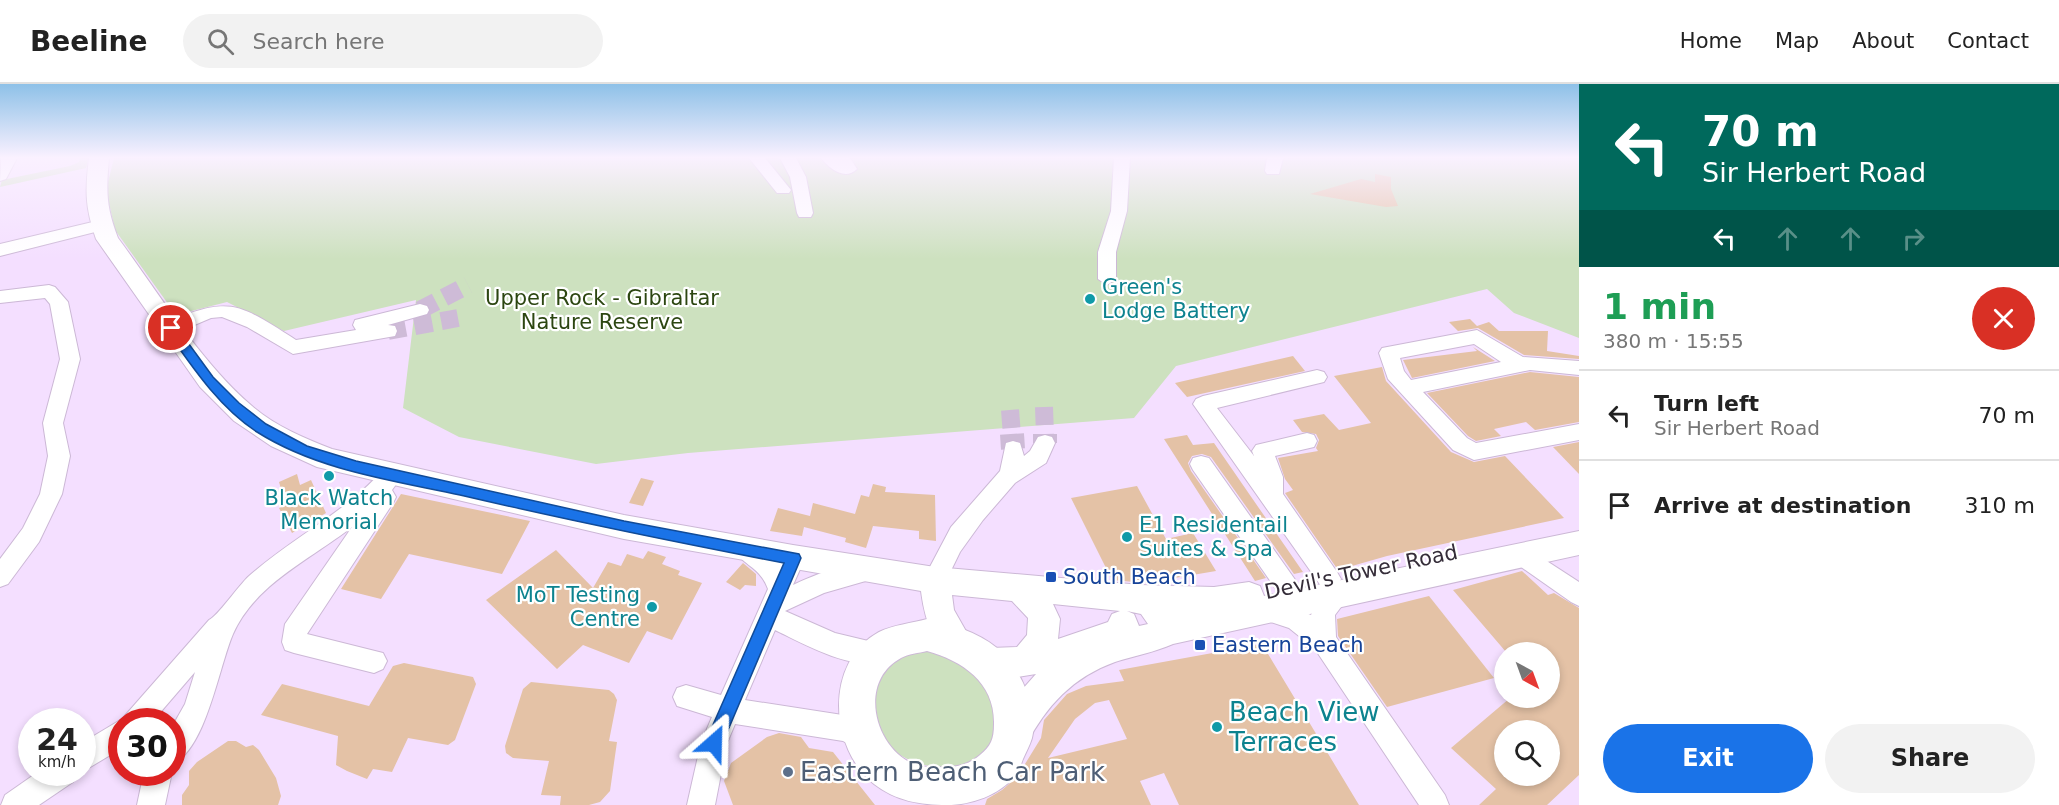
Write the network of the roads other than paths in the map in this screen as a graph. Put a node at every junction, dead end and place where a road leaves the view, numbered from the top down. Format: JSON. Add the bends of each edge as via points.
{"nodes":[{"id":1,"x":95,"y":192,"type":"edge"},
{"id":2,"x":801,"y":192,"type":"edge"},
{"id":3,"x":1120,"y":192,"type":"edge"},
{"id":4,"x":806,"y":213,"type":"dead end"},
{"id":5,"x":101,"y":225,"type":"junction"},
{"id":6,"x":67,"y":234,"type":"junction"},
{"id":7,"x":0,"y":250,"type":"edge"},
{"id":8,"x":0,"y":264,"type":"edge"},
{"id":9,"x":1107,"y":279,"type":"dead end"},
{"id":10,"x":0,"y":297,"type":"edge"},
{"id":11,"x":420,"y":310,"type":"tunnel mouth"},
{"id":12,"x":171,"y":328,"type":"junction"},
{"id":13,"x":388,"y":331,"type":"tunnel mouth"},
{"id":14,"x":332,"y":341,"type":"junction"},
{"id":15,"x":1520,"y":365,"type":"junction"},
{"id":16,"x":1579,"y":368,"type":"edge"},
{"id":17,"x":1317,"y":377,"type":"dead end"},
{"id":18,"x":1407,"y":388,"type":"junction"},
{"id":19,"x":1579,"y":432,"type":"edge"},
{"id":20,"x":1307,"y":441,"type":"dead end"},
{"id":21,"x":1045,"y":443,"type":"tunnel mouth"},
{"id":22,"x":1013,"y":449,"type":"tunnel mouth"},
{"id":23,"x":1202,"y":464,"type":"dead end"},
{"id":24,"x":395,"y":476,"type":"junction"},
{"id":25,"x":1007,"y":477,"type":"junction"},
{"id":26,"x":1272,"y":496,"type":"junction"},
{"id":27,"x":1579,"y":525,"type":"edge"},
{"id":28,"x":1579,"y":543,"type":"edge"},
{"id":29,"x":745,"y":548,"type":"junction"},
{"id":30,"x":1522,"y":555,"type":"junction"},
{"id":31,"x":794,"y":558,"type":"junction"},
{"id":32,"x":871,"y":570,"type":"junction"},
{"id":33,"x":0,"y":577,"type":"edge"},
{"id":34,"x":935,"y":580,"type":"junction"},
{"id":35,"x":1334,"y":587,"type":"junction"},
{"id":36,"x":1288,"y":588,"type":"junction"},
{"id":37,"x":1013,"y":591,"type":"junction"},
{"id":38,"x":1579,"y":595,"type":"edge"},
{"id":39,"x":774,"y":604,"type":"junction"},
{"id":40,"x":1267,"y":610,"type":"junction"},
{"id":41,"x":229,"y":616,"type":"junction"},
{"id":42,"x":1137,"y":619,"type":"junction"},
{"id":43,"x":936,"y":630,"type":"junction"},
{"id":44,"x":1324,"y":641,"type":"junction"},
{"id":45,"x":876,"y":653,"type":"junction"},
{"id":46,"x":374,"y":661,"type":"dead end"},
{"id":47,"x":1007,"y":662,"type":"junction"},
{"id":48,"x":686,"y":697,"type":"dead end"},
{"id":49,"x":147,"y":708,"type":"edge"},
{"id":50,"x":729,"y":710,"type":"junction"},
{"id":51,"x":186,"y":726,"type":"edge"},
{"id":52,"x":1012,"y":737,"type":"junction"},
{"id":53,"x":862,"y":739,"type":"junction"},
{"id":54,"x":43,"y":786,"type":"edge"},
{"id":55,"x":155,"y":786,"type":"edge"},
{"id":56,"x":910,"y":791,"type":"edge"},
{"id":57,"x":975,"y":792,"type":"edge"},
{"id":58,"x":15,"y":805,"type":"edge"},
{"id":59,"x":152,"y":805,"type":"edge"},
{"id":60,"x":701,"y":805,"type":"edge"},
{"id":61,"x":1436,"y":805,"type":"edge"}],
"edges":[{"from":1,"to":5,"type":"main road"},
{"from":2,"to":4,"type":"street"},
{"from":3,"to":9,"type":"street","via":[[1119,211],[1107,252]]},
{"from":5,"to":6,"type":"street"},
{"from":5,"to":12,"type":"main road"},
{"from":6,"to":7,"type":"street"},
{"from":6,"to":8,"type":"street","via":[[65,242],[57,246]]},
{"from":10,"to":33,"type":"street","via":[[49,291],[59,302],[70,358],[53,423],[59,456],[51,494],[31,535]]},
{"from":11,"to":14,"type":"street","via":[[361,325]]},
{"from":12,"to":14,"type":"street","via":[[210,312],[226,311],[292,347]]},
{"from":12,"to":24,"type":"main road","via":[[209,380],[261,428],[303,450]]},
{"from":13,"to":14,"type":"street"},
{"from":15,"to":16,"type":"street"},
{"from":15,"to":18,"type":"street"},
{"from":15,"to":18,"type":"street","via":[[1478,337],[1389,353],[1395,374]]},
{"from":17,"to":26,"type":"street","via":[[1203,404]]},
{"from":18,"to":19,"type":"street","via":[[1460,444],[1474,452]]},
{"from":20,"to":26,"type":"street","via":[[1263,451],[1272,477]]},
{"from":21,"to":25,"type":"street","via":[[1038,457]]},
{"from":22,"to":25,"type":"street","via":[[1013,464]]},
{"from":23,"to":36,"type":"street"},
{"from":24,"to":29,"type":"main road","via":[[624,527]]},
{"from":24,"to":41,"type":"street","via":[[369,502],[286,560]]},
{"from":24,"to":46,"type":"street","via":[[294,632],[294,642]]},
{"from":25,"to":34,"type":"street","via":[[943,557]]},
{"from":26,"to":35,"type":"street"},
{"from":27,"to":35,"type":"main road","name":"Devil's Tower Road"},
{"from":28,"to":30,"type":"main road","name":"Devil's Tower Road"},
{"from":29,"to":31,"type":"main road"},
{"from":29,"to":39,"type":"street","via":[[772,569]]},
{"from":30,"to":35,"type":"main road","name":"Devil's Tower Road"},
{"from":30,"to":38,"type":"street"},
{"from":31,"to":32,"type":"main road"},
{"from":31,"to":39,"type":"street"},
{"from":32,"to":34,"type":"main road"},
{"from":32,"to":39,"type":"street","via":[[820,584]]},
{"from":34,"to":37,"type":"main road"},
{"from":34,"to":43,"type":"main road"},
{"from":35,"to":36,"type":"main road","name":"Devil's Tower Road"},
{"from":35,"to":40,"type":"main road","name":"Devil's Tower Road"},
{"from":35,"to":44,"type":"street","via":[[1322,614]]},
{"from":36,"to":42,"type":"main road","name":"Devil's Tower Road"},
{"from":37,"to":42,"type":"main road","via":[[1064,607]]},
{"from":37,"to":47,"type":"main road","via":[[1040,609],[1044,634],[1038,651]]},
{"from":39,"to":45,"type":"street","via":[[841,646],[860,653]]},
{"from":39,"to":50,"type":"street"},
{"from":40,"to":42,"type":"main road","name":"Devil's Tower Road"},
{"from":40,"to":44,"type":"street","via":[[1297,619]]},
{"from":41,"to":49,"type":"street"},
{"from":41,"to":51,"type":"street","via":[[197,706]]},
{"from":42,"to":47,"type":"main road","via":[[1119,633]]},
{"from":42,"to":52,"type":"main road","via":[[1082,662],[1050,680],[1029,702]]},
{"from":43,"to":45,"type":"highway","via":[[893,642]]},
{"from":43,"to":47,"type":"highway"},
{"from":44,"to":61,"type":"street"},
{"from":45,"to":53,"type":"highway","via":[[855,692],[855,716]]},
{"from":47,"to":52,"type":"highway","via":[[1003,679],[1012,702]]},
{"from":48,"to":50,"type":"street"},
{"from":50,"to":53,"type":"street","via":[[849,729]]},
{"from":50,"to":60,"type":"street","via":[[714,743]]},
{"from":52,"to":57,"type":"highway","via":[[1001,760]]},
{"from":53,"to":56,"type":"highway","via":[[878,761]]},
{"from":54,"to":58,"type":"street"},
{"from":55,"to":59,"type":"street"},
{"from":56,"to":57,"type":"highway","via":[[958,787]]}]}
